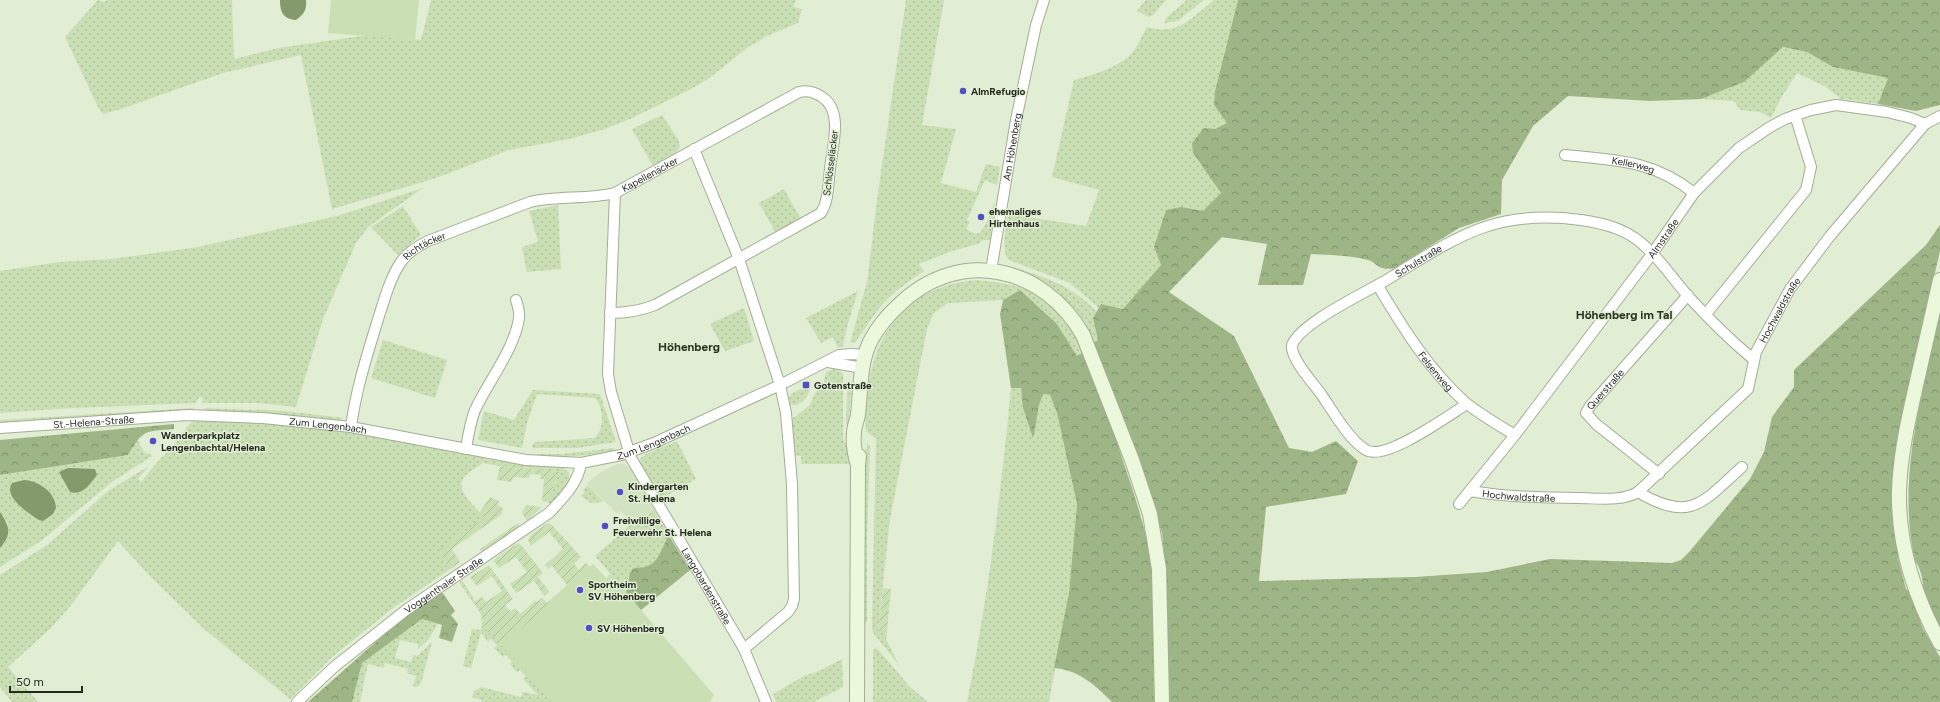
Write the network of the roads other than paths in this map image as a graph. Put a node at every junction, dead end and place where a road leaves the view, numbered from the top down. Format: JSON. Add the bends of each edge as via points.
{"nodes":[{"id":1,"x":1044,"y":0,"type":"edge"},
{"id":2,"x":1795,"y":115,"type":"junction"},
{"id":3,"x":1940,"y":116,"type":"edge"},
{"id":4,"x":1925,"y":124,"type":"junction"},
{"id":5,"x":694,"y":149,"type":"junction"},
{"id":6,"x":1565,"y":154,"type":"dead end"},
{"id":7,"x":615,"y":193,"type":"junction"},
{"id":8,"x":1694,"y":193,"type":"junction"},
{"id":9,"x":1652,"y":254,"type":"junction"},
{"id":10,"x":739,"y":259,"type":"junction"},
{"id":11,"x":991,"y":271,"type":"junction"},
{"id":12,"x":1940,"y":280,"type":"edge"},
{"id":13,"x":1378,"y":286,"type":"junction"},
{"id":14,"x":1688,"y":295,"type":"junction"},
{"id":15,"x":516,"y":300,"type":"dead end"},
{"id":16,"x":610,"y":313,"type":"junction"},
{"id":17,"x":1706,"y":314,"type":"junction"},
{"id":18,"x":1753,"y":359,"type":"junction"},
{"id":19,"x":864,"y":361,"type":"junction"},
{"id":20,"x":780,"y":386,"type":"junction"},
{"id":21,"x":1467,"y":404,"type":"junction"},
{"id":22,"x":188,"y":415,"type":"joint"},
{"id":23,"x":351,"y":426,"type":"junction"},
{"id":24,"x":0,"y":428,"type":"edge"},
{"id":25,"x":1514,"y":436,"type":"junction"},
{"id":26,"x":466,"y":449,"type":"junction"},
{"id":27,"x":629,"y":452,"type":"junction"},
{"id":28,"x":581,"y":463,"type":"junction"},
{"id":29,"x":1742,"y":467,"type":"dead end"},
{"id":30,"x":1659,"y":474,"type":"junction"},
{"id":31,"x":1470,"y":491,"type":"junction"},
{"id":32,"x":1638,"y":492,"type":"junction"},
{"id":33,"x":1459,"y":504,"type":"dead end"},
{"id":34,"x":1940,"y":642,"type":"edge"},
{"id":35,"x":744,"y":649,"type":"junction"},
{"id":36,"x":296,"y":702,"type":"edge"},
{"id":37,"x":766,"y":702,"type":"edge"},
{"id":38,"x":857,"y":702,"type":"edge"},
{"id":39,"x":1162,"y":702,"type":"edge"}],
"edges":[{"from":1,"to":11,"type":"street","name":"Am Höhenberg","via":[[1036,25],[1015,126]]},
{"from":2,"to":4,"type":"street","name":"Almstraße","via":[[1826,106],[1846,105],[1901,115]]},
{"from":2,"to":8,"type":"street","name":"Almstraße","via":[[1770,127],[1739,148]]},
{"from":2,"to":17,"type":"street","via":[[1811,167],[1806,190]]},
{"from":3,"to":4,"type":"street"},
{"from":4,"to":18,"type":"street","name":"Hochwaldstraße","via":[[1808,264],[1780,304]]},
{"from":5,"to":7,"type":"street","name":"Kapellenäcker"},
{"from":5,"to":10,"type":"street"},
{"from":5,"to":10,"type":"street","name":"Schlösseläcker","via":[[799,92],[818,94],[827,100],[833,111],[835,126],[826,200],[821,213]]},
{"from":6,"to":8,"type":"street","name":"Kellerweg","via":[[1646,166],[1674,178]]},
{"from":7,"to":16,"type":"street","name":"Kapellenäcker"},
{"from":7,"to":23,"type":"street","name":"Richtäcker","via":[[530,202],[428,241],[409,253],[397,268],[388,289],[359,383]]},
{"from":8,"to":9,"type":"street","name":"Almstraße"},
{"from":9,"to":13,"type":"street","name":"Schulstraße","via":[[1635,237],[1601,223],[1560,217],[1514,219],[1463,235]]},
{"from":9,"to":14,"type":"street","name":"Schulstraße"},
{"from":9,"to":25,"type":"street","name":"Almstraße"},
{"from":10,"to":16,"type":"street","name":"Schlösseläcker","via":[[655,305],[643,310]]},
{"from":10,"to":20,"type":"street"},
{"from":11,"to":19,"type":"main road","via":[[953,273],[922,285],[906,297],[881,324],[870,341]]},
{"from":11,"to":39,"type":"main road","via":[[1036,285],[1054,298],[1078,325],[1101,376],[1150,514],[1156,542]]},
{"from":12,"to":34,"type":"main road","via":[[1906,433],[1899,492],[1902,533],[1909,568],[1924,610]]},
{"from":13,"to":21,"type":"street","name":"Felsenweg","via":[[1414,344]]},
{"from":13,"to":21,"type":"street","name":"Schulstraße","via":[[1320,318],[1300,333],[1292,345],[1302,368],[1351,436],[1367,451],[1385,452]]},
{"from":14,"to":17,"type":"street","name":"Schulstraße"},
{"from":14,"to":30,"type":"street","name":"Querstraße","via":[[1586,413],[1596,424]]},
{"from":15,"to":26,"type":"street","via":[[519,311],[517,327],[476,409]]},
{"from":16,"to":27,"type":"street","name":"Kapellenäcker","via":[[609,380]]},
{"from":17,"to":18,"type":"street","name":"Schulstraße"},
{"from":18,"to":30,"type":"street","name":"Hochwaldstraße","via":[[1748,389]]},
{"from":19,"to":20,"type":"street","name":"Zum Lengenbach","via":[[828,362]]},
{"from":19,"to":38,"type":"main road","via":[[858,416],[861,438],[858,465]]},
{"from":20,"to":27,"type":"street","name":"Zum Lengenbach","via":[[682,432]]},
{"from":20,"to":35,"type":"street","via":[[786,413],[792,484],[794,599],[788,612]]},
{"from":21,"to":25,"type":"street","name":"Felsenweg"},
{"from":22,"to":23,"type":"street","name":"Zum Lengenbach","via":[[297,420]]},
{"from":22,"to":24,"type":"street","name":"St.-Helena-Straße"},
{"from":23,"to":26,"type":"street","name":"Zum Lengenbach"},
{"from":25,"to":31,"type":"street","name":"Almstraße"},
{"from":26,"to":28,"type":"street","name":"Zum Lengenbach","via":[[526,460]]},
{"from":27,"to":28,"type":"street","name":"Zum Lengenbach"},
{"from":27,"to":35,"type":"street","name":"Langobardenstraße"},
{"from":28,"to":36,"type":"street","name":"Voggenthaler Straße","via":[[579,476],[549,513],[406,610],[334,667]]},
{"from":29,"to":32,"type":"street","via":[[1696,506],[1664,506]]},
{"from":30,"to":32,"type":"street","name":"Hochwaldstraße"},
{"from":31,"to":32,"type":"street","name":"Hochwaldstraße","via":[[1505,497],[1596,498],[1622,498]]},
{"from":31,"to":33,"type":"street","name":"Almstraße"},
{"from":35,"to":37,"type":"street","name":"Langobardenstraße"}]}
